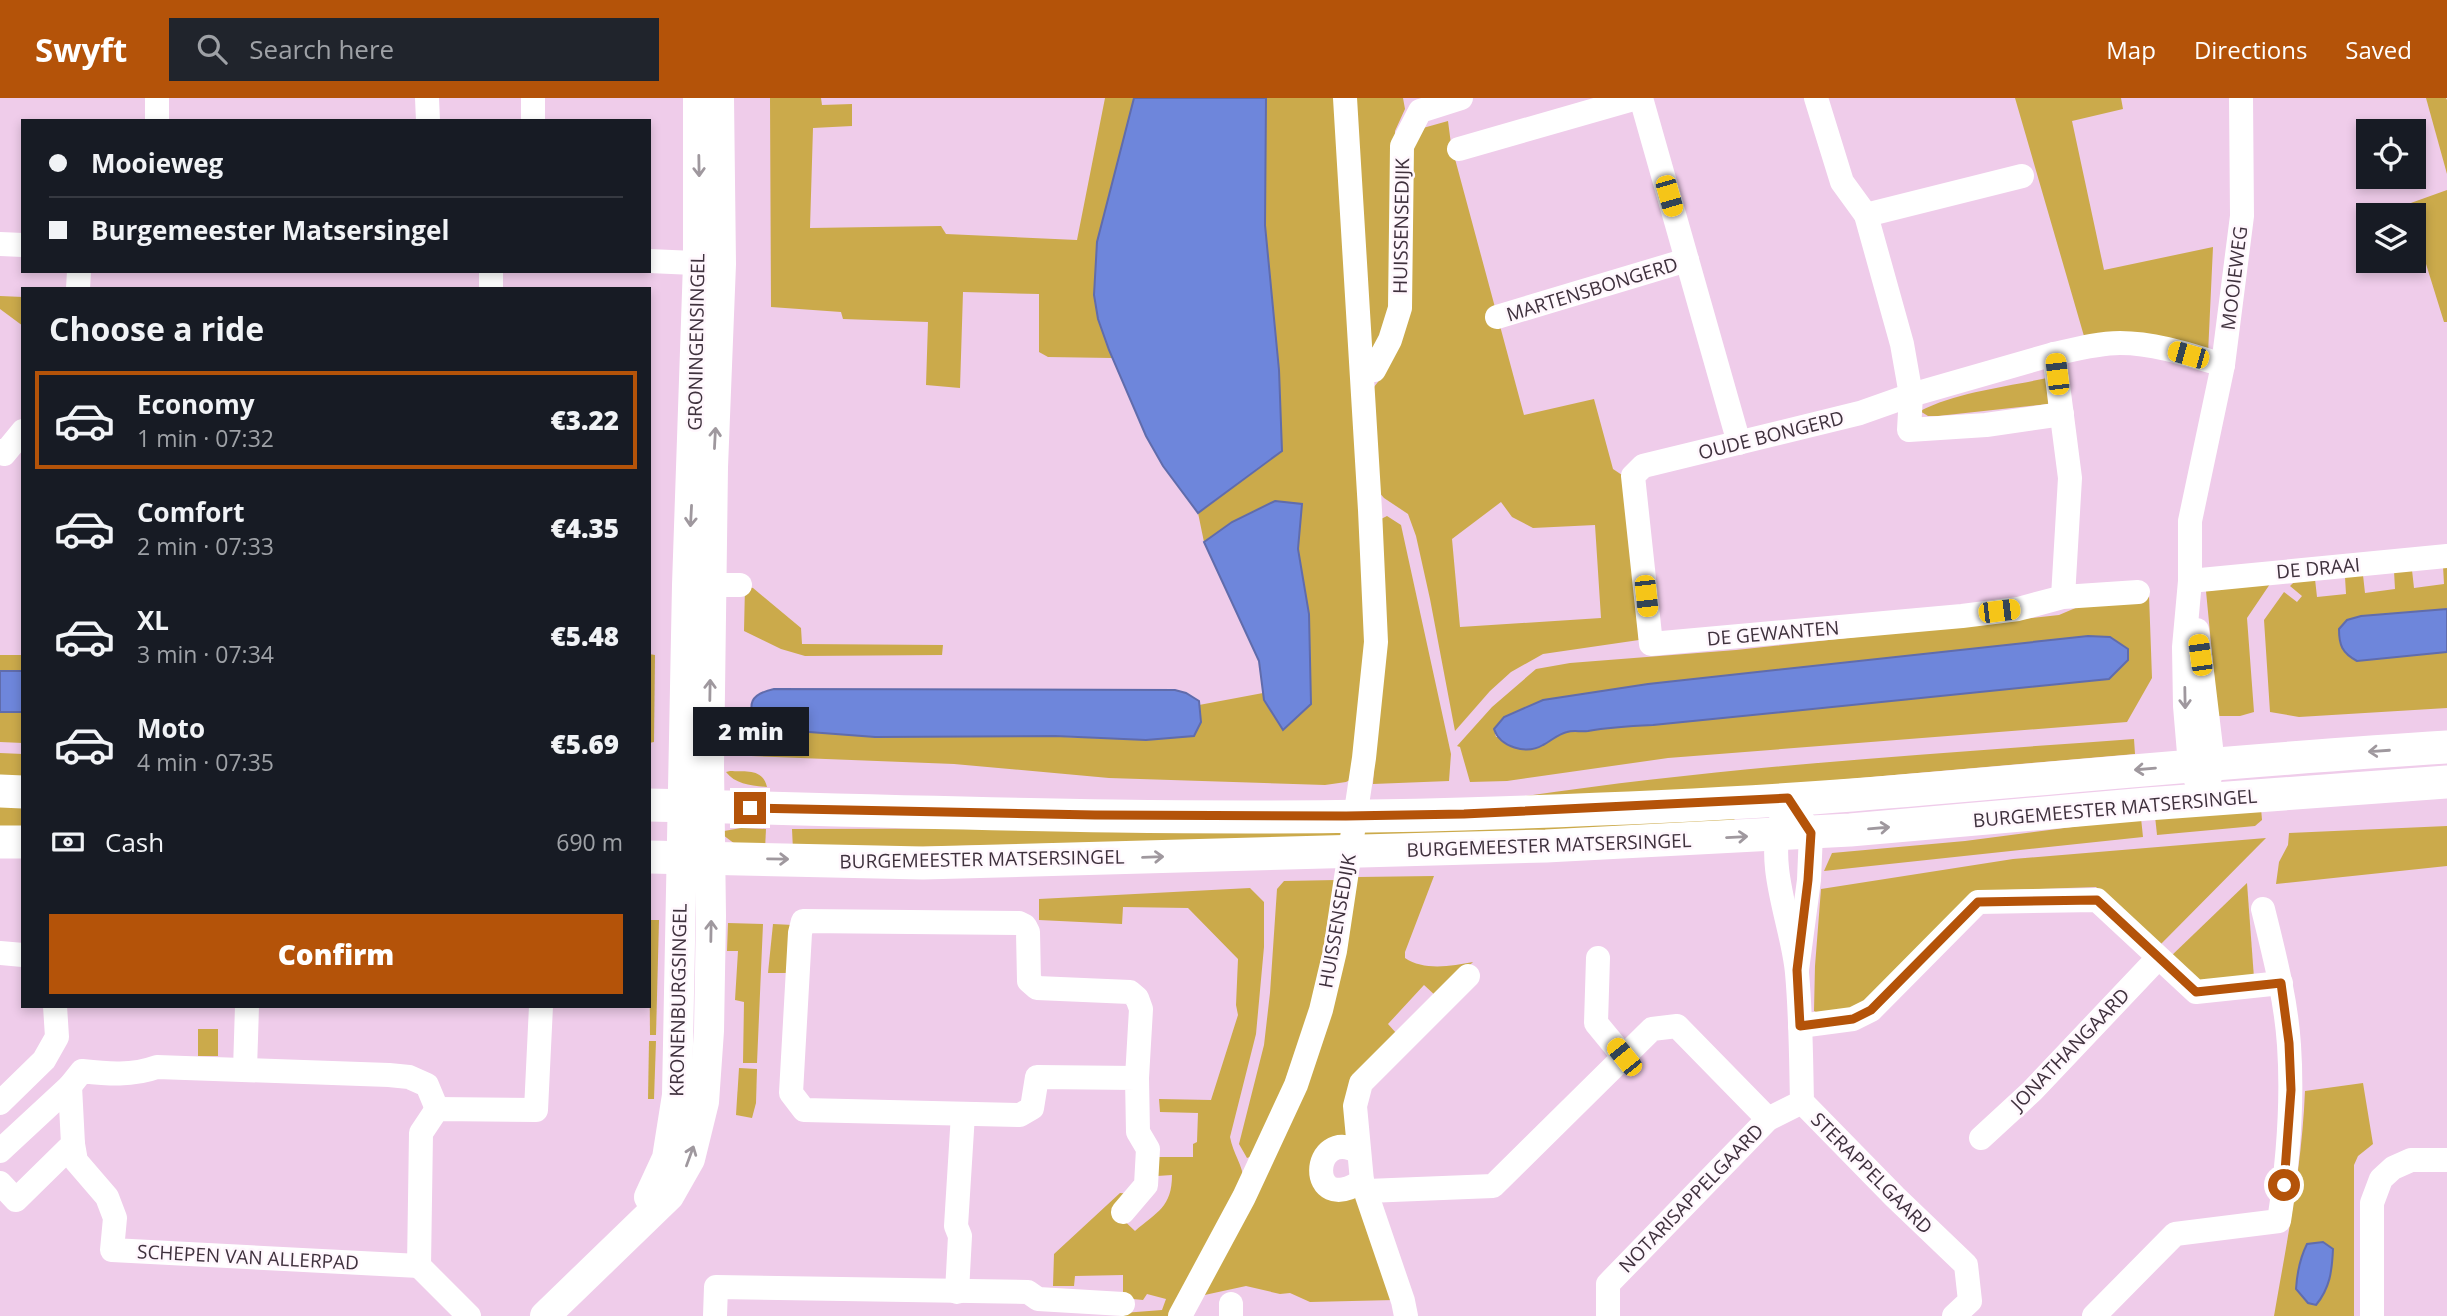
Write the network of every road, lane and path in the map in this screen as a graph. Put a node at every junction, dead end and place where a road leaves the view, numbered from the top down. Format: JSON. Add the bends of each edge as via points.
{"nodes":[{"id":1,"x":158,"y":98,"type":"edge"},
{"id":2,"x":427,"y":98,"type":"edge"},
{"id":3,"x":533,"y":98,"type":"edge"},
{"id":4,"x":698,"y":98,"type":"edge"},
{"id":5,"x":719,"y":98,"type":"edge"},
{"id":6,"x":1345,"y":98,"type":"edge"},
{"id":7,"x":1461,"y":98,"type":"edge"},
{"id":8,"x":1639,"y":98,"type":"edge"},
{"id":9,"x":1816,"y":98,"type":"edge"},
{"id":10,"x":2241,"y":98,"type":"edge"},
{"id":11,"x":157,"y":119,"type":"edge"},
{"id":12,"x":428,"y":119,"type":"edge"},
{"id":13,"x":533,"y":119,"type":"edge"},
{"id":14,"x":1459,"y":149,"type":"dead end"},
{"id":15,"x":2022,"y":176,"type":"dead end"},
{"id":16,"x":1866,"y":215,"type":"junction"},
{"id":17,"x":0,"y":244,"type":"edge"},
{"id":18,"x":21,"y":245,"type":"edge"},
{"id":19,"x":1687,"y":260,"type":"junction"},
{"id":20,"x":651,"y":261,"type":"edge"},
{"id":21,"x":710,"y":263,"type":"junction"},
{"id":22,"x":1497,"y":317,"type":"dead end"},
{"id":23,"x":2054,"y":354,"type":"junction"},
{"id":24,"x":2223,"y":365,"type":"junction"},
{"id":25,"x":1362,"y":371,"type":"junction"},
{"id":26,"x":1911,"y":395,"type":"junction"},
{"id":27,"x":2062,"y":414,"type":"junction"},
{"id":28,"x":21,"y":433,"type":"edge"},
{"id":29,"x":1739,"y":443,"type":"junction"},
{"id":30,"x":0,"y":451,"type":"edge"},
{"id":31,"x":1633,"y":475,"type":"joint"},
{"id":32,"x":2447,"y":556,"type":"edge"},
{"id":33,"x":2190,"y":581,"type":"junction"},
{"id":34,"x":2138,"y":592,"type":"dead end"},
{"id":35,"x":2063,"y":597,"type":"junction"},
{"id":36,"x":2447,"y":747,"type":"edge"},
{"id":37,"x":2201,"y":764,"type":"junction"},
{"id":38,"x":2447,"y":782,"type":"edge"},
{"id":39,"x":0,"y":791,"type":"edge"},
{"id":40,"x":21,"y":792,"type":"edge"},
{"id":41,"x":1788,"y":798,"type":"junction"},
{"id":42,"x":2204,"y":800,"type":"junction"},
{"id":43,"x":651,"y":806,"type":"edge"},
{"id":44,"x":696,"y":806,"type":"junction"},
{"id":45,"x":1811,"y":833,"type":"junction"},
{"id":46,"x":1776,"y":836,"type":"junction"},
{"id":47,"x":0,"y":842,"type":"edge"},
{"id":48,"x":21,"y":842,"type":"edge"},
{"id":49,"x":680,"y":858,"type":"edge"},
{"id":50,"x":2263,"y":909,"type":"dead end"},
{"id":51,"x":0,"y":953,"type":"edge"},
{"id":52,"x":21,"y":955,"type":"edge"},
{"id":53,"x":1598,"y":958,"type":"dead end"},
{"id":54,"x":2158,"y":958,"type":"junction"},
{"id":55,"x":1797,"y":970,"type":"junction"},
{"id":56,"x":1468,"y":976,"type":"dead end"},
{"id":57,"x":2281,"y":983,"type":"junction"},
{"id":58,"x":55,"y":1008,"type":"edge"},
{"id":59,"x":247,"y":1008,"type":"edge"},
{"id":60,"x":541,"y":1008,"type":"edge"},
{"id":61,"x":1800,"y":1026,"type":"junction"},
{"id":62,"x":1624,"y":1057,"type":"junction"},
{"id":63,"x":245,"y":1070,"type":"junction"},
{"id":64,"x":1137,"y":1078,"type":"junction"},
{"id":65,"x":70,"y":1086,"type":"junction"},
{"id":66,"x":1802,"y":1102,"type":"junction"},
{"id":67,"x":0,"y":1103,"type":"edge"},
{"id":68,"x":437,"y":1109,"type":"junction"},
{"id":69,"x":963,"y":1114,"type":"junction"},
{"id":70,"x":1768,"y":1119,"type":"junction"},
{"id":71,"x":1981,"y":1138,"type":"dead end"},
{"id":72,"x":73,"y":1144,"type":"junction"},
{"id":73,"x":0,"y":1151,"type":"edge"},
{"id":74,"x":1359,"y":1152,"type":"junction"},
{"id":75,"x":2447,"y":1160,"type":"edge"},
{"id":76,"x":0,"y":1183,"type":"edge"},
{"id":77,"x":1364,"y":1186,"type":"junction"},
{"id":78,"x":1123,"y":1212,"type":"dead end"},
{"id":79,"x":419,"y":1266,"type":"junction"},
{"id":80,"x":957,"y":1292,"type":"junction"},
{"id":81,"x":1123,"y":1304,"type":"dead end"},
{"id":82,"x":1038,"y":1308,"type":"edge"},
{"id":83,"x":1405,"y":1312,"type":"edge"},
{"id":84,"x":1608,"y":1315,"type":"edge"},
{"id":85,"x":469,"y":1316,"type":"edge"},
{"id":86,"x":545,"y":1316,"type":"edge"},
{"id":87,"x":715,"y":1316,"type":"edge"},
{"id":88,"x":1180,"y":1316,"type":"edge"},
{"id":89,"x":1954,"y":1316,"type":"edge"},
{"id":90,"x":2094,"y":1316,"type":"edge"},
{"id":91,"x":2372,"y":1316,"type":"edge"}],
"edges":[{"from":1,"to":11,"type":"street"},
{"from":2,"to":12,"type":"street"},
{"from":3,"to":13,"type":"street"},
{"from":4,"to":21,"type":"street","name":"GRONINGENSINGEL","one_way":true},
{"from":5,"to":21,"type":"street","name":"GRONINGENSINGEL"},
{"from":6,"to":25,"type":"street","name":"HUISSENSEDIJK"},
{"from":7,"to":25,"type":"street","name":"HUISSENSEDIJK","via":[[1420,111],[1402,146],[1400,308],[1374,370]]},
{"from":8,"to":14,"type":"street","name":"MARTENSBONGERD"},
{"from":8,"to":19,"type":"street","name":"MARTENSBONGERD"},
{"from":9,"to":16,"type":"street","via":[[1842,182]]},
{"from":10,"to":24,"type":"street","name":"MOOIEWEG","via":[[2242,216]]},
{"from":15,"to":16,"type":"street"},
{"from":16,"to":26,"type":"street","via":[[1902,344]]},
{"from":17,"to":18,"type":"street"},
{"from":19,"to":22,"type":"street","name":"MARTENSBONGERD"},
{"from":19,"to":29,"type":"street","name":"MARTENSBONGERD"},
{"from":20,"to":21,"type":"street"},
{"from":21,"to":44,"type":"street","name":"GRONINGENSINGEL","via":[[713,585]]},
{"from":23,"to":24,"type":"street","name":"OUDE BONGERD","via":[[2122,343],[2167,349]]},
{"from":23,"to":26,"type":"street","name":"OUDE BONGERD"},
{"from":23,"to":27,"type":"street"},
{"from":24,"to":33,"type":"street","name":"MOOIEWEG","via":[[2190,521]]},
{"from":25,"to":88,"type":"street","name":"HUISSENSEDIJK","via":[[1376,642],[1335,951],[1296,1085],[1244,1197]]},
{"from":26,"to":27,"type":"street","via":[[1909,430]]},
{"from":26,"to":29,"type":"street","name":"OUDE BONGERD","via":[[1860,413]]},
{"from":27,"to":35,"type":"street","via":[[2070,478]]},
{"from":28,"to":30,"type":"street","via":[[4,454]]},
{"from":29,"to":31,"type":"street","name":"OUDE BONGERD","via":[[1643,466]]},
{"from":31,"to":35,"type":"street","name":"DE GEWANTEN","via":[[1651,644],[1962,616]]},
{"from":32,"to":33,"type":"street","name":"DE DRAAI"},
{"from":33,"to":37,"type":"street","name":"MOOIEWEG"},
{"from":34,"to":35,"type":"street","name":"DE GEWANTEN"},
{"from":36,"to":37,"type":"main road","name":"BURGEMEESTER MATSERSINGEL","one_way":true},
{"from":37,"to":41,"type":"main road","name":"BURGEMEESTER MATSERSINGEL","one_way":true},
{"from":37,"to":42,"type":"street","name":"MOOIEWEG"},
{"from":38,"to":42,"type":"main road","name":"BURGEMEESTER MATSERSINGEL"},
{"from":39,"to":40,"type":"main road"},
{"from":41,"to":44,"type":"main road","name":"BURGEMEESTER MATSERSINGEL","via":[[1346,816]]},
{"from":41,"to":45,"type":"street"},
{"from":41,"to":46,"type":"street","name":"STERAPPELGAARD"},
{"from":45,"to":42,"type":"main road","name":"BURGEMEESTER MATSERSINGEL","one_way":true},
{"from":43,"to":44,"type":"main road","name":"BURGEMEESTER MATSERSINGEL"},
{"from":44,"to":49,"type":"street","name":"GRONINGENSINGEL"},
{"from":45,"to":46,"type":"main road","name":"BURGEMEESTER MATSERSINGEL"},
{"from":45,"to":55,"type":"street","name":"STERAPPELGAARD"},
{"from":49,"to":46,"type":"main road","name":"BURGEMEESTER MATSERSINGEL","one_way":true,"via":[[923,863]]},
{"from":46,"to":55,"type":"street","name":"STERAPPELGAARD"},
{"from":47,"to":48,"type":"main road"},
{"from":49,"to":86,"type":"street","name":"KRONENBURGSINGEL","via":[[709,1019],[704,1102],[690,1159],[669,1196]]},
{"from":50,"to":57,"type":"street"},
{"from":51,"to":52,"type":"street"},
{"from":53,"to":62,"type":"street","via":[[1596,1023]]},
{"from":54,"to":57,"type":"street","via":[[2196,992]]},
{"from":54,"to":61,"type":"street","via":[[2097,900],[1978,902],[1871,1010],[1853,1019]]},
{"from":54,"to":71,"type":"street","name":"JONATHANGAARD"},
{"from":55,"to":61,"type":"street","name":"STERAPPELGAARD"},
{"from":56,"to":74,"type":"street","via":[[1361,1083],[1355,1105]]},
{"from":57,"to":90,"type":"street","via":[[2291,1090],[2279,1221],[2175,1234]]},
{"from":58,"to":67,"type":"street","via":[[57,1037],[44,1060]]},
{"from":59,"to":63,"type":"street"},
{"from":60,"to":68,"type":"street","via":[[536,1110]]},
{"from":61,"to":66,"type":"street","name":"STERAPPELGAARD"},
{"from":62,"to":70,"type":"street","via":[[1653,1029],[1677,1026]]},
{"from":62,"to":77,"type":"street","via":[[1493,1186]]},
{"from":63,"to":65,"type":"street","via":[[156,1067],[139,1074],[82,1071]]},
{"from":63,"to":68,"type":"street","via":[[409,1077],[427,1085]]},
{"from":64,"to":69,"type":"street","via":[[1037,1077],[1032,1108],[1020,1115]]},
{"from":64,"to":69,"type":"street","via":[[1141,1009],[1137,998],[1130,992],[1037,988],[1029,981],[1028,932],[1019,923],[803,921],[791,1093],[804,1110]]},
{"from":64,"to":78,"type":"street","via":[[1138,1132],[1148,1149],[1146,1185]]},
{"from":65,"to":72,"type":"street"},
{"from":65,"to":73,"type":"street"},
{"from":66,"to":70,"type":"street","name":"NOTARISAPPELGAARD"},
{"from":66,"to":89,"type":"street","name":"STERAPPELGAARD","via":[[1966,1265],[1970,1301]]},
{"from":68,"to":79,"type":"street","via":[[421,1133]]},
{"from":69,"to":80,"type":"street"},
{"from":70,"to":84,"type":"street","name":"NOTARISAPPELGAARD","via":[[1608,1284]]},
{"from":72,"to":76,"type":"street","via":[[16,1200]]},
{"from":72,"to":79,"type":"street","name":"SCHEPEN VAN ALLERPAD","via":[[76,1161],[107,1197],[115,1218],[112,1250]]},
{"from":74,"to":77,"type":"street"},
{"from":74,"to":77,"type":"street","via":[[1343,1147],[1328,1152],[1321,1173],[1325,1183],[1336,1190]]},
{"from":75,"to":91,"type":"street","via":[[2411,1160],[2381,1180],[2372,1203]]},
{"from":77,"to":83,"type":"street"},
{"from":79,"to":85,"type":"street"},
{"from":80,"to":82,"type":"street","via":[[1028,1292]]},
{"from":80,"to":87,"type":"street","via":[[716,1287]]},
{"from":81,"to":82,"type":"street"}]}
